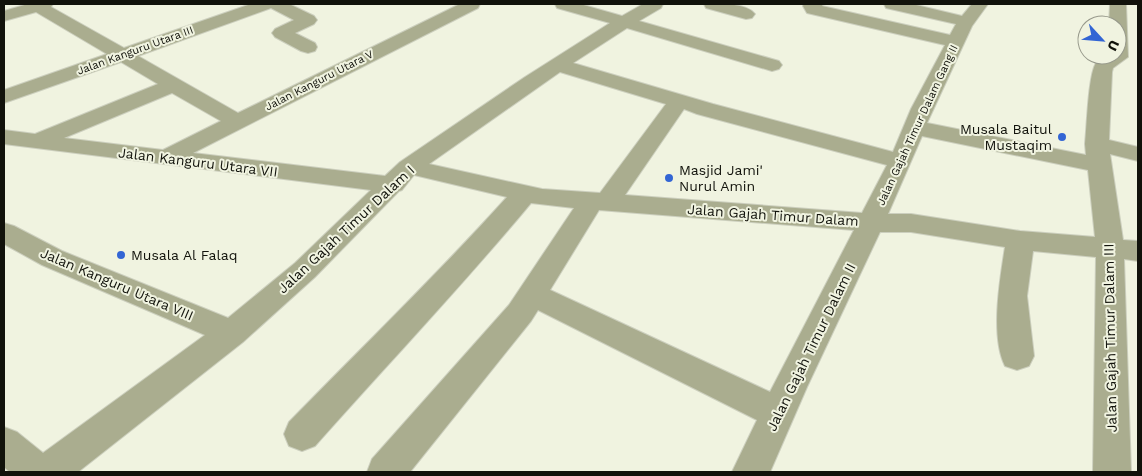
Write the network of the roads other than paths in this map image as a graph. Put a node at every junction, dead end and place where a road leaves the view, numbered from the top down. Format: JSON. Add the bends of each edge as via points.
{"nodes":[{"id":1,"x":266,"y":4,"type":"edge"},
{"id":2,"x":276,"y":4,"type":"edge"},
{"id":3,"x":472,"y":4,"type":"edge"},
{"id":4,"x":563,"y":4,"type":"edge"},
{"id":5,"x":656,"y":4,"type":"edge"},
{"id":6,"x":712,"y":4,"type":"edge"},
{"id":7,"x":815,"y":4,"type":"edge"},
{"id":8,"x":892,"y":4,"type":"edge"},
{"id":9,"x":980,"y":4,"type":"edge"},
{"id":10,"x":1118,"y":4,"type":"edge"},
{"id":11,"x":42,"y":5,"type":"edge"},
{"id":12,"x":746,"y":14,"type":"dead end"},
{"id":13,"x":4,"y":16,"type":"edge"},
{"id":14,"x":624,"y":22,"type":"junction"},
{"id":15,"x":967,"y":22,"type":"junction"},
{"id":16,"x":955,"y":42,"type":"junction"},
{"id":17,"x":308,"y":48,"type":"dead end"},
{"id":18,"x":122,"y":55,"type":"junction"},
{"id":19,"x":559,"y":65,"type":"junction"},
{"id":20,"x":772,"y":65,"type":"dead end"},
{"id":21,"x":173,"y":85,"type":"junction"},
{"id":22,"x":4,"y":97,"type":"edge"},
{"id":23,"x":679,"y":101,"type":"junction"},
{"id":24,"x":236,"y":121,"type":"junction"},
{"id":25,"x":916,"y":128,"type":"junction"},
{"id":26,"x":4,"y":137,"type":"edge"},
{"id":27,"x":36,"y":142,"type":"junction"},
{"id":28,"x":1138,"y":154,"type":"edge"},
{"id":29,"x":1098,"y":155,"type":"junction"},
{"id":30,"x":167,"y":157,"type":"junction"},
{"id":31,"x":901,"y":161,"type":"junction"},
{"id":32,"x":401,"y":176,"type":"junction"},
{"id":33,"x":525,"y":193,"type":"junction"},
{"id":34,"x":599,"y":201,"type":"junction"},
{"id":35,"x":872,"y":223,"type":"junction"},
{"id":36,"x":4,"y":232,"type":"edge"},
{"id":37,"x":1020,"y":240,"type":"junction"},
{"id":38,"x":1110,"y":248,"type":"junction"},
{"id":39,"x":1138,"y":251,"type":"edge"},
{"id":40,"x":532,"y":294,"type":"junction"},
{"id":41,"x":232,"y":333,"type":"junction"},
{"id":42,"x":1017,"y":356,"type":"dead end"},
{"id":43,"x":778,"y":413,"type":"junction"},
{"id":44,"x":302,"y":434,"type":"dead end"},
{"id":45,"x":4,"y":444,"type":"edge"},
{"id":46,"x":38,"y":472,"type":"edge"},
{"id":47,"x":48,"y":472,"type":"edge"},
{"id":48,"x":386,"y":472,"type":"edge"},
{"id":49,"x":750,"y":472,"type":"edge"},
{"id":50,"x":1112,"y":472,"type":"edge"}],
"edges":[{"from":1,"to":18,"type":"street","name":"Jalan Kanguru Utara III"},
{"from":2,"to":17,"type":"street","via":[[308,20],[281,32]]},
{"from":3,"to":24,"type":"street","name":"Jalan Kanguru Utara V"},
{"from":4,"to":14,"type":"street"},
{"from":5,"to":14,"type":"street","name":"Jalan Gajah Timur Dalam I"},
{"from":6,"to":12,"type":"street"},
{"from":7,"to":16,"type":"street","via":[[811,6],[813,8]]},
{"from":8,"to":15,"type":"street"},
{"from":9,"to":15,"type":"street","name":"Jalan Gajah Timur Dalam Gang II"},
{"from":10,"to":29,"type":"street","name":"Jalan Gajah Timur Dalam III","via":[[1118,57],[1105,65],[1102,72]]},
{"from":11,"to":13,"type":"street"},
{"from":11,"to":18,"type":"street"},
{"from":14,"to":19,"type":"street","name":"Jalan Gajah Timur Dalam I"},
{"from":14,"to":20,"type":"street"},
{"from":15,"to":16,"type":"street","name":"Jalan Gajah Timur Dalam Gang II"},
{"from":16,"to":25,"type":"street","name":"Jalan Gajah Timur Dalam Gang II"},
{"from":18,"to":21,"type":"street"},
{"from":18,"to":22,"type":"street","name":"Jalan Kanguru Utara III"},
{"from":19,"to":23,"type":"street"},
{"from":19,"to":32,"type":"street","name":"Jalan Gajah Timur Dalam I"},
{"from":21,"to":24,"type":"street"},
{"from":21,"to":27,"type":"street"},
{"from":23,"to":31,"type":"street"},
{"from":23,"to":34,"type":"street"},
{"from":24,"to":30,"type":"street","name":"Jalan Kanguru Utara V"},
{"from":25,"to":29,"type":"street"},
{"from":25,"to":31,"type":"street","name":"Jalan Gajah Timur Dalam Gang II"},
{"from":26,"to":27,"type":"street","name":"Jalan Kanguru Utara VII"},
{"from":27,"to":30,"type":"street","name":"Jalan Kanguru Utara VII"},
{"from":28,"to":29,"type":"street"},
{"from":29,"to":38,"type":"street","name":"Jalan Gajah Timur Dalam III"},
{"from":30,"to":32,"type":"street","name":"Jalan Kanguru Utara VII"},
{"from":31,"to":35,"type":"street","name":"Jalan Gajah Timur Dalam Gang II"},
{"from":32,"to":33,"type":"street","name":"Jalan Gajah Timur Dalam"},
{"from":32,"to":41,"type":"street","name":"Jalan Gajah Timur Dalam I","via":[[305,270]]},
{"from":33,"to":34,"type":"street","name":"Jalan Gajah Timur Dalam"},
{"from":33,"to":44,"type":"street","via":[[468,259]]},
{"from":34,"to":35,"type":"street","name":"Jalan Gajah Timur Dalam"},
{"from":34,"to":40,"type":"street"},
{"from":35,"to":37,"type":"street","name":"Jalan Gajah Timur Dalam","via":[[911,223]]},
{"from":35,"to":43,"type":"street","name":"Jalan Gajah Timur Dalam II"},
{"from":36,"to":41,"type":"street","name":"Jalan Kanguru Utara VIII","via":[[52,258]]},
{"from":37,"to":38,"type":"street","name":"Jalan Gajah Timur Dalam"},
{"from":37,"to":42,"type":"street","via":[[1012,296]]},
{"from":38,"to":39,"type":"street","name":"Jalan Gajah Timur Dalam"},
{"from":38,"to":50,"type":"street","name":"Jalan Gajah Timur Dalam III"},
{"from":40,"to":43,"type":"street"},
{"from":40,"to":48,"type":"street","via":[[520,313]]},
{"from":41,"to":47,"type":"street","name":"Jalan Gajah Timur Dalam I"},
{"from":43,"to":49,"type":"street","name":"Jalan Gajah Timur Dalam II"},
{"from":45,"to":46,"type":"street"}]}
